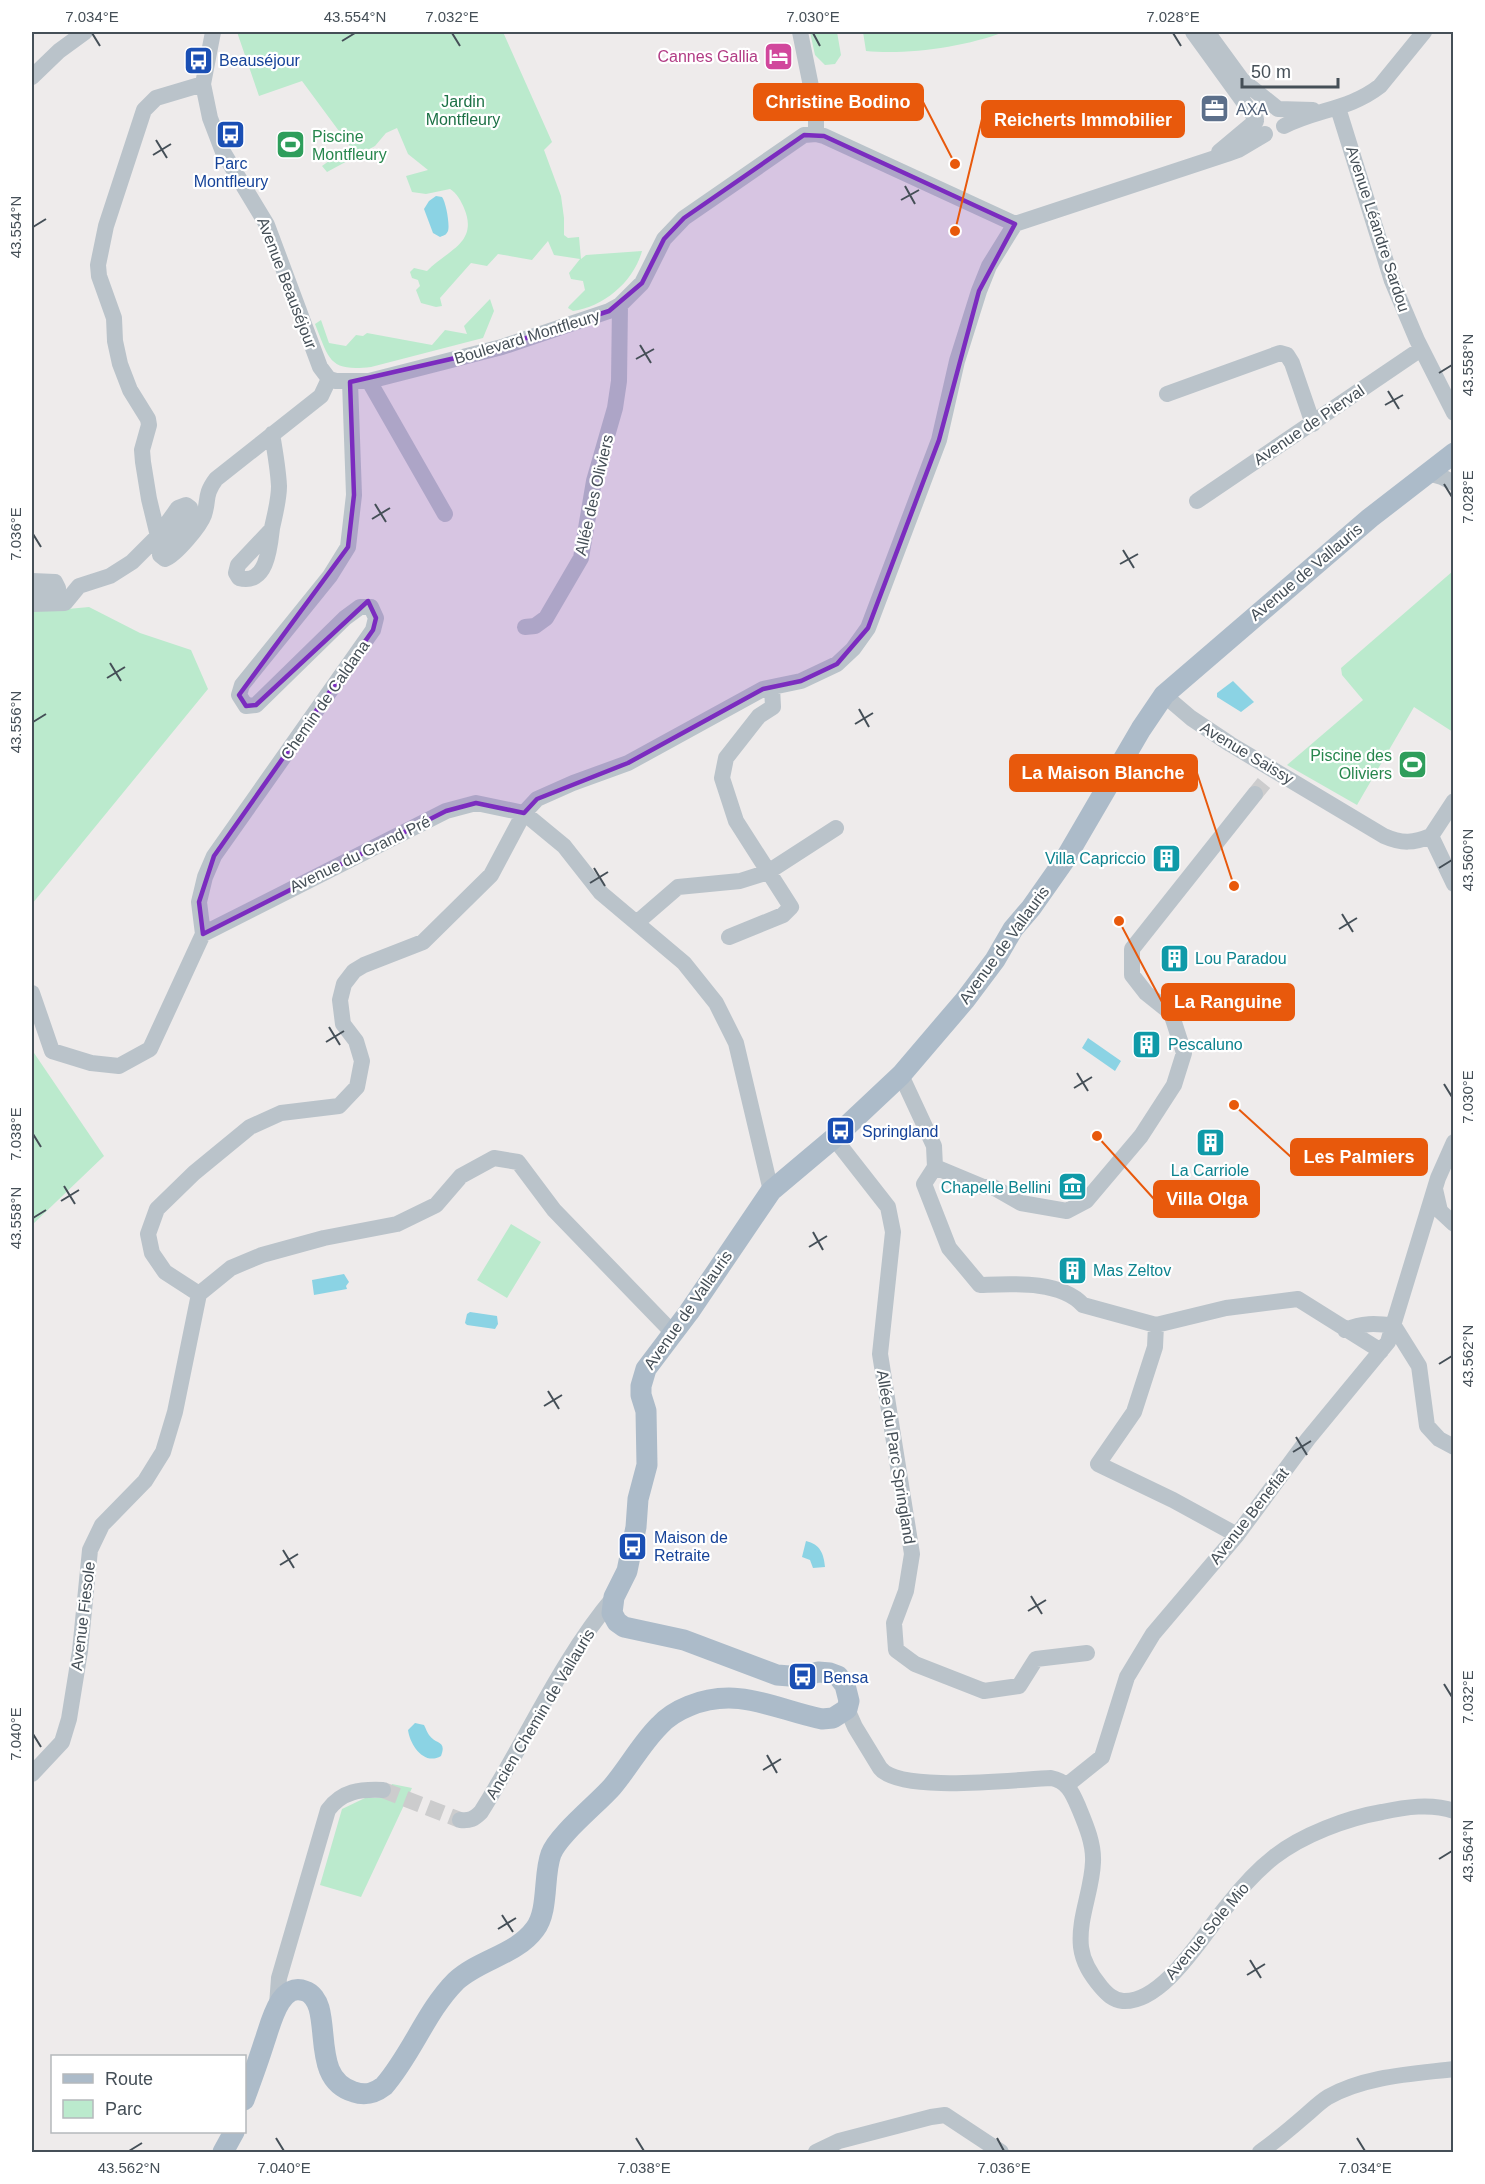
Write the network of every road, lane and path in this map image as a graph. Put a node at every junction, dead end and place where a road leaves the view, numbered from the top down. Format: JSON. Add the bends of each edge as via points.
{"nodes":[{"id":1,"x":85,"y":32,"type":"edge"},
{"id":2,"x":213,"y":32,"type":"edge"},
{"id":3,"x":800,"y":32,"type":"edge"},
{"id":4,"x":1193,"y":32,"type":"edge"},
{"id":5,"x":1207,"y":32,"type":"edge"},
{"id":6,"x":1424,"y":32,"type":"edge"},
{"id":7,"x":32,"y":77,"type":"edge"},
{"id":8,"x":203,"y":84,"type":"junction"},
{"id":9,"x":1338,"y":108,"type":"junction"},
{"id":10,"x":1278,"y":109,"type":"junction"},
{"id":11,"x":1259,"y":125,"type":"junction"},
{"id":12,"x":1284,"y":126,"type":"junction"},
{"id":13,"x":816,"y":134,"type":"junction"},
{"id":14,"x":1015,"y":224,"type":"junction"},
{"id":15,"x":620,"y":305,"type":"junction"},
{"id":16,"x":1421,"y":349,"type":"junction"},
{"id":17,"x":329,"y":379,"type":"junction"},
{"id":18,"x":369,"y":381,"type":"junction"},
{"id":19,"x":350,"y":382,"type":"junction"},
{"id":20,"x":1167,"y":394,"type":"dead end"},
{"id":21,"x":1454,"y":413,"type":"edge"},
{"id":22,"x":1313,"y":424,"type":"junction"},
{"id":23,"x":272,"y":434,"type":"junction"},
{"id":24,"x":1454,"y":453,"type":"edge"},
{"id":25,"x":1428,"y":473,"type":"junction"},
{"id":26,"x":1454,"y":483,"type":"edge"},
{"id":27,"x":1197,"y":501,"type":"dead end"},
{"id":28,"x":445,"y":514,"type":"dead end"},
{"id":29,"x":272,"y":529,"type":"dead end"},
{"id":30,"x":158,"y":536,"type":"junction"},
{"id":31,"x":32,"y":581,"type":"edge"},
{"id":32,"x":32,"y":592,"type":"edge"},
{"id":33,"x":32,"y":604,"type":"edge"},
{"id":34,"x":525,"y":627,"type":"dead end"},
{"id":35,"x":772,"y":687,"type":"junction"},
{"id":36,"x":1164,"y":695,"type":"junction"},
{"id":37,"x":1264,"y":782,"type":"junction"},
{"id":38,"x":1454,"y":801,"type":"edge"},
{"id":39,"x":524,"y":813,"type":"junction"},
{"id":40,"x":836,"y":828,"type":"dead end"},
{"id":41,"x":1431,"y":836,"type":"junction"},
{"id":42,"x":768,"y":872,"type":"junction"},
{"id":43,"x":1454,"y":884,"type":"edge"},
{"id":44,"x":641,"y":920,"type":"dead end"},
{"id":45,"x":203,"y":934,"type":"junction"},
{"id":46,"x":729,"y":937,"type":"dead end"},
{"id":47,"x":32,"y":993,"type":"edge"},
{"id":48,"x":901,"y":1075,"type":"junction"},
{"id":49,"x":834,"y":1138,"type":"junction"},
{"id":50,"x":1454,"y":1142,"type":"edge"},
{"id":51,"x":935,"y":1167,"type":"junction"},
{"id":52,"x":1435,"y":1188,"type":"junction"},
{"id":53,"x":771,"y":1191,"type":"junction"},
{"id":54,"x":1454,"y":1226,"type":"edge"},
{"id":55,"x":1421,"y":1238,"type":"junction"},
{"id":56,"x":199,"y":1294,"type":"junction"},
{"id":57,"x":1156,"y":1325,"type":"junction"},
{"id":58,"x":1394,"y":1326,"type":"junction"},
{"id":59,"x":1345,"y":1329,"type":"junction"},
{"id":60,"x":673,"y":1333,"type":"junction"},
{"id":61,"x":1385,"y":1346,"type":"junction"},
{"id":62,"x":1454,"y":1447,"type":"edge"},
{"id":63,"x":1237,"y":1535,"type":"junction"},
{"id":64,"x":614,"y":1597,"type":"junction"},
{"id":65,"x":1087,"y":1653,"type":"dead end"},
{"id":66,"x":847,"y":1709,"type":"junction"},
{"id":67,"x":32,"y":1774,"type":"edge"},
{"id":68,"x":1067,"y":1785,"type":"junction"},
{"id":69,"x":383,"y":1790,"type":"tunnel mouth"},
{"id":70,"x":1454,"y":1810,"type":"edge"},
{"id":71,"x":460,"y":1820,"type":"dead end"},
{"id":72,"x":277,"y":2005,"type":"junction"},
{"id":73,"x":1454,"y":2069,"type":"edge"},
{"id":74,"x":246,"y":2094,"type":"edge"},
{"id":75,"x":233,"y":2133,"type":"edge"},
{"id":76,"x":223,"y":2152,"type":"edge"},
{"id":77,"x":816,"y":2152,"type":"edge"},
{"id":78,"x":1001,"y":2152,"type":"edge"},
{"id":79,"x":1260,"y":2152,"type":"edge"}],
"edges":[{"from":1,"to":7,"type":"street"},
{"from":2,"to":8,"type":"street","name":"Avenue Beauséjour"},
{"from":3,"to":13,"type":"street","via":[[816,111]]},
{"from":4,"to":11,"type":"street"},
{"from":5,"to":10,"type":"street","via":[[1242,80]]},
{"from":6,"to":9,"type":"street","via":[[1380,86]]},
{"from":8,"to":17,"type":"street","name":"Avenue Beauséjour","via":[[223,152],[267,225],[317,359]]},
{"from":8,"to":30,"type":"street","via":[[156,98],[144,110],[106,226],[98,265],[114,318],[120,364],[148,420],[142,450]]},
{"from":9,"to":10,"type":"street"},
{"from":9,"to":12,"type":"street"},
{"from":9,"to":16,"type":"street","name":"Avenue Léandre Sardou","via":[[1392,281]]},
{"from":10,"to":11,"type":"street","via":[[1262,109]]},
{"from":10,"to":12,"type":"street","via":[[1284,116]]},
{"from":11,"to":12,"type":"street","via":[[1274,135]]},
{"from":11,"to":14,"type":"street","via":[[1238,150]]},
{"from":13,"to":14,"type":"street"},
{"from":13,"to":15,"type":"street","name":"Boulevard Montfleury","via":[[796,138],[684,218],[664,239],[642,283]]},
{"from":14,"to":35,"type":"street","via":[[989,266],[979,291],[957,361],[939,440],[868,628],[837,664],[801,681]]},
{"from":15,"to":18,"type":"street","name":"Boulevard Montfleury","via":[[580,323],[502,347]]},
{"from":15,"to":34,"type":"street","name":"Allée des Oliviers","via":[[615,408],[594,481],[581,558],[546,618],[535,626]]},
{"from":16,"to":21,"type":"street","name":"Avenue Léandre Sardou"},
{"from":16,"to":22,"type":"street","name":"Avenue de Pierval"},
{"from":17,"to":19,"type":"street"},
{"from":17,"to":23,"type":"street","via":[[321,396]]},
{"from":18,"to":19,"type":"street","name":"Boulevard Montfleury"},
{"from":18,"to":28,"type":"street"},
{"from":19,"to":45,"type":"street","name":"Chemin de Caldana","via":[[354,495],[348,547],[330,576],[242,685],[239,695],[246,706],[255,705],[360,607],[371,607],[376,618],[373,630],[214,856],[199,902]]},
{"from":20,"to":22,"type":"street","via":[[1280,353],[1292,363]]},
{"from":22,"to":27,"type":"street","name":"Avenue de Pierval"},
{"from":23,"to":29,"type":"street","via":[[279,488]]},
{"from":23,"to":30,"type":"street","via":[[216,479],[206,496],[200,523],[170,557],[162,558],[161,552],[188,518],[188,506],[178,508]]},
{"from":24,"to":25,"type":"main road","name":"Avenue de Vallauris"},
{"from":25,"to":26,"type":"street"},
{"from":25,"to":36,"type":"main road","name":"Avenue de Vallauris"},
{"from":30,"to":33,"type":"street","via":[[122,570],[79,586],[65,603]]},
{"from":31,"to":32,"type":"street","via":[[55,582],[58,588]]},
{"from":35,"to":39,"type":"street","via":[[628,763],[537,799]]},
{"from":35,"to":42,"type":"street","via":[[773,707],[759,716],[726,758],[722,778],[736,821]]},
{"from":36,"to":37,"type":"street","name":"Avenue Saissy"},
{"from":36,"to":48,"type":"main road","name":"Avenue de Vallauris","via":[[1045,889],[1013,929],[995,960]]},
{"from":37,"to":41,"type":"street","name":"Avenue Saissy","via":[[1394,841],[1416,842]]},
{"from":37,"to":51,"type":"street","via":[[1132,949],[1132,975],[1146,993],[1171,1013],[1184,1053],[1174,1085],[1141,1136],[1086,1201],[1067,1212],[1021,1203],[993,1187],[983,1187]]},
{"from":38,"to":41,"type":"street"},
{"from":39,"to":45,"type":"street","name":"Avenue du Grand Pré","via":[[476,803],[446,811]]},
{"from":39,"to":53,"type":"street","via":[[564,846],[601,893],[684,963],[716,1003],[736,1042]]},
{"from":39,"to":56,"type":"street","via":[[491,875],[423,942],[364,965],[344,984],[340,1000],[343,1024],[356,1041],[362,1062],[357,1088],[339,1106],[281,1113],[250,1127],[157,1209],[148,1234],[152,1253],[165,1272]]},
{"from":40,"to":42,"type":"street"},
{"from":41,"to":43,"type":"street"},
{"from":42,"to":44,"type":"street","via":[[740,881],[678,888]]},
{"from":42,"to":46,"type":"street","via":[[791,907],[783,915]]},
{"from":45,"to":47,"type":"street","via":[[150,1049],[119,1066],[91,1063],[52,1051]]},
{"from":48,"to":49,"type":"main road","name":"Avenue de Vallauris"},
{"from":48,"to":51,"type":"street","via":[[934,1146]]},
{"from":49,"to":53,"type":"main road","name":"Avenue de Vallauris"},
{"from":49,"to":65,"type":"street","name":"Allée du Parc Springland","via":[[888,1207],[893,1232],[880,1354],[912,1554],[906,1592],[894,1623],[896,1650],[915,1664],[984,1691],[1019,1686],[1036,1659]]},
{"from":50,"to":52,"type":"street","name":"Avenue Benefiat"},
{"from":51,"to":57,"type":"street","via":[[924,1184],[949,1248],[980,1285],[1039,1285],[1083,1305]]},
{"from":52,"to":54,"type":"street","via":[[1440,1210]]},
{"from":52,"to":55,"type":"street","name":"Avenue Benefiat"},
{"from":53,"to":60,"type":"main road","name":"Avenue de Vallauris"},
{"from":54,"to":55,"type":"street","via":[[1432,1229]]},
{"from":55,"to":58,"type":"street","name":"Avenue Benefiat"},
{"from":56,"to":60,"type":"street","via":[[231,1268],[262,1255],[397,1224],[436,1205],[461,1176],[494,1158],[518,1162],[554,1210]]},
{"from":56,"to":67,"type":"street","name":"Avenue Fiesole","via":[[163,1452],[145,1481],[102,1525],[90,1550],[69,1719],[62,1742]]},
{"from":57,"to":59,"type":"street","via":[[1226,1308],[1298,1299]]},
{"from":57,"to":63,"type":"street","via":[[1155,1347],[1134,1412],[1098,1464]]},
{"from":58,"to":59,"type":"street","via":[[1362,1323]]},
{"from":58,"to":61,"type":"street","name":"Avenue Benefiat"},
{"from":58,"to":62,"type":"street","via":[[1419,1366],[1427,1426]]},
{"from":59,"to":61,"type":"street"},
{"from":60,"to":64,"type":"main road","name":"Avenue de Vallauris","via":[[642,1378],[647,1464],[627,1571]]},
{"from":61,"to":63,"type":"street","name":"Avenue Benefiat","via":[[1308,1439]]},
{"from":63,"to":68,"type":"street","name":"Avenue Benefiat","via":[[1153,1634],[1126,1677],[1102,1757]]},
{"from":64,"to":66,"type":"main road","via":[[612,1613],[624,1627],[684,1640],[777,1675],[802,1677],[818,1672],[838,1676],[848,1693]]},
{"from":64,"to":71,"type":"street","name":"Ancien Chemin de Vallauris","via":[[573,1655],[481,1812],[468,1821]]},
{"from":66,"to":68,"type":"street","via":[[880,1768],[894,1777],[940,1784],[1052,1778]]},
{"from":66,"to":72,"type":"main road","via":[[833,1718],[822,1719],[731,1696],[700,1701],[661,1723],[613,1785],[551,1852],[537,1927],[526,1939],[476,1966],[447,1991],[391,2078],[376,2092],[347,2090],[331,2074],[318,2007],[309,1993],[289,1992]]},
{"from":68,"to":70,"type":"street","name":"Avenue Sole Mio","via":[[1086,1826],[1093,1862],[1081,1927],[1084,1962],[1109,1996],[1124,2001],[1158,1988],[1259,1870],[1294,1844],[1365,1815],[1418,1807]]},
{"from":69,"to":72,"type":"street","via":[[355,1790],[328,1810],[279,1978]]},
{"from":72,"to":74,"type":"main road"},
{"from":73,"to":79,"type":"street","via":[[1393,2077],[1343,2090],[1326,2098]]},
{"from":75,"to":76,"type":"main road"},
{"from":77,"to":78,"type":"street","via":[[839,2141],[945,2115]]}]}
